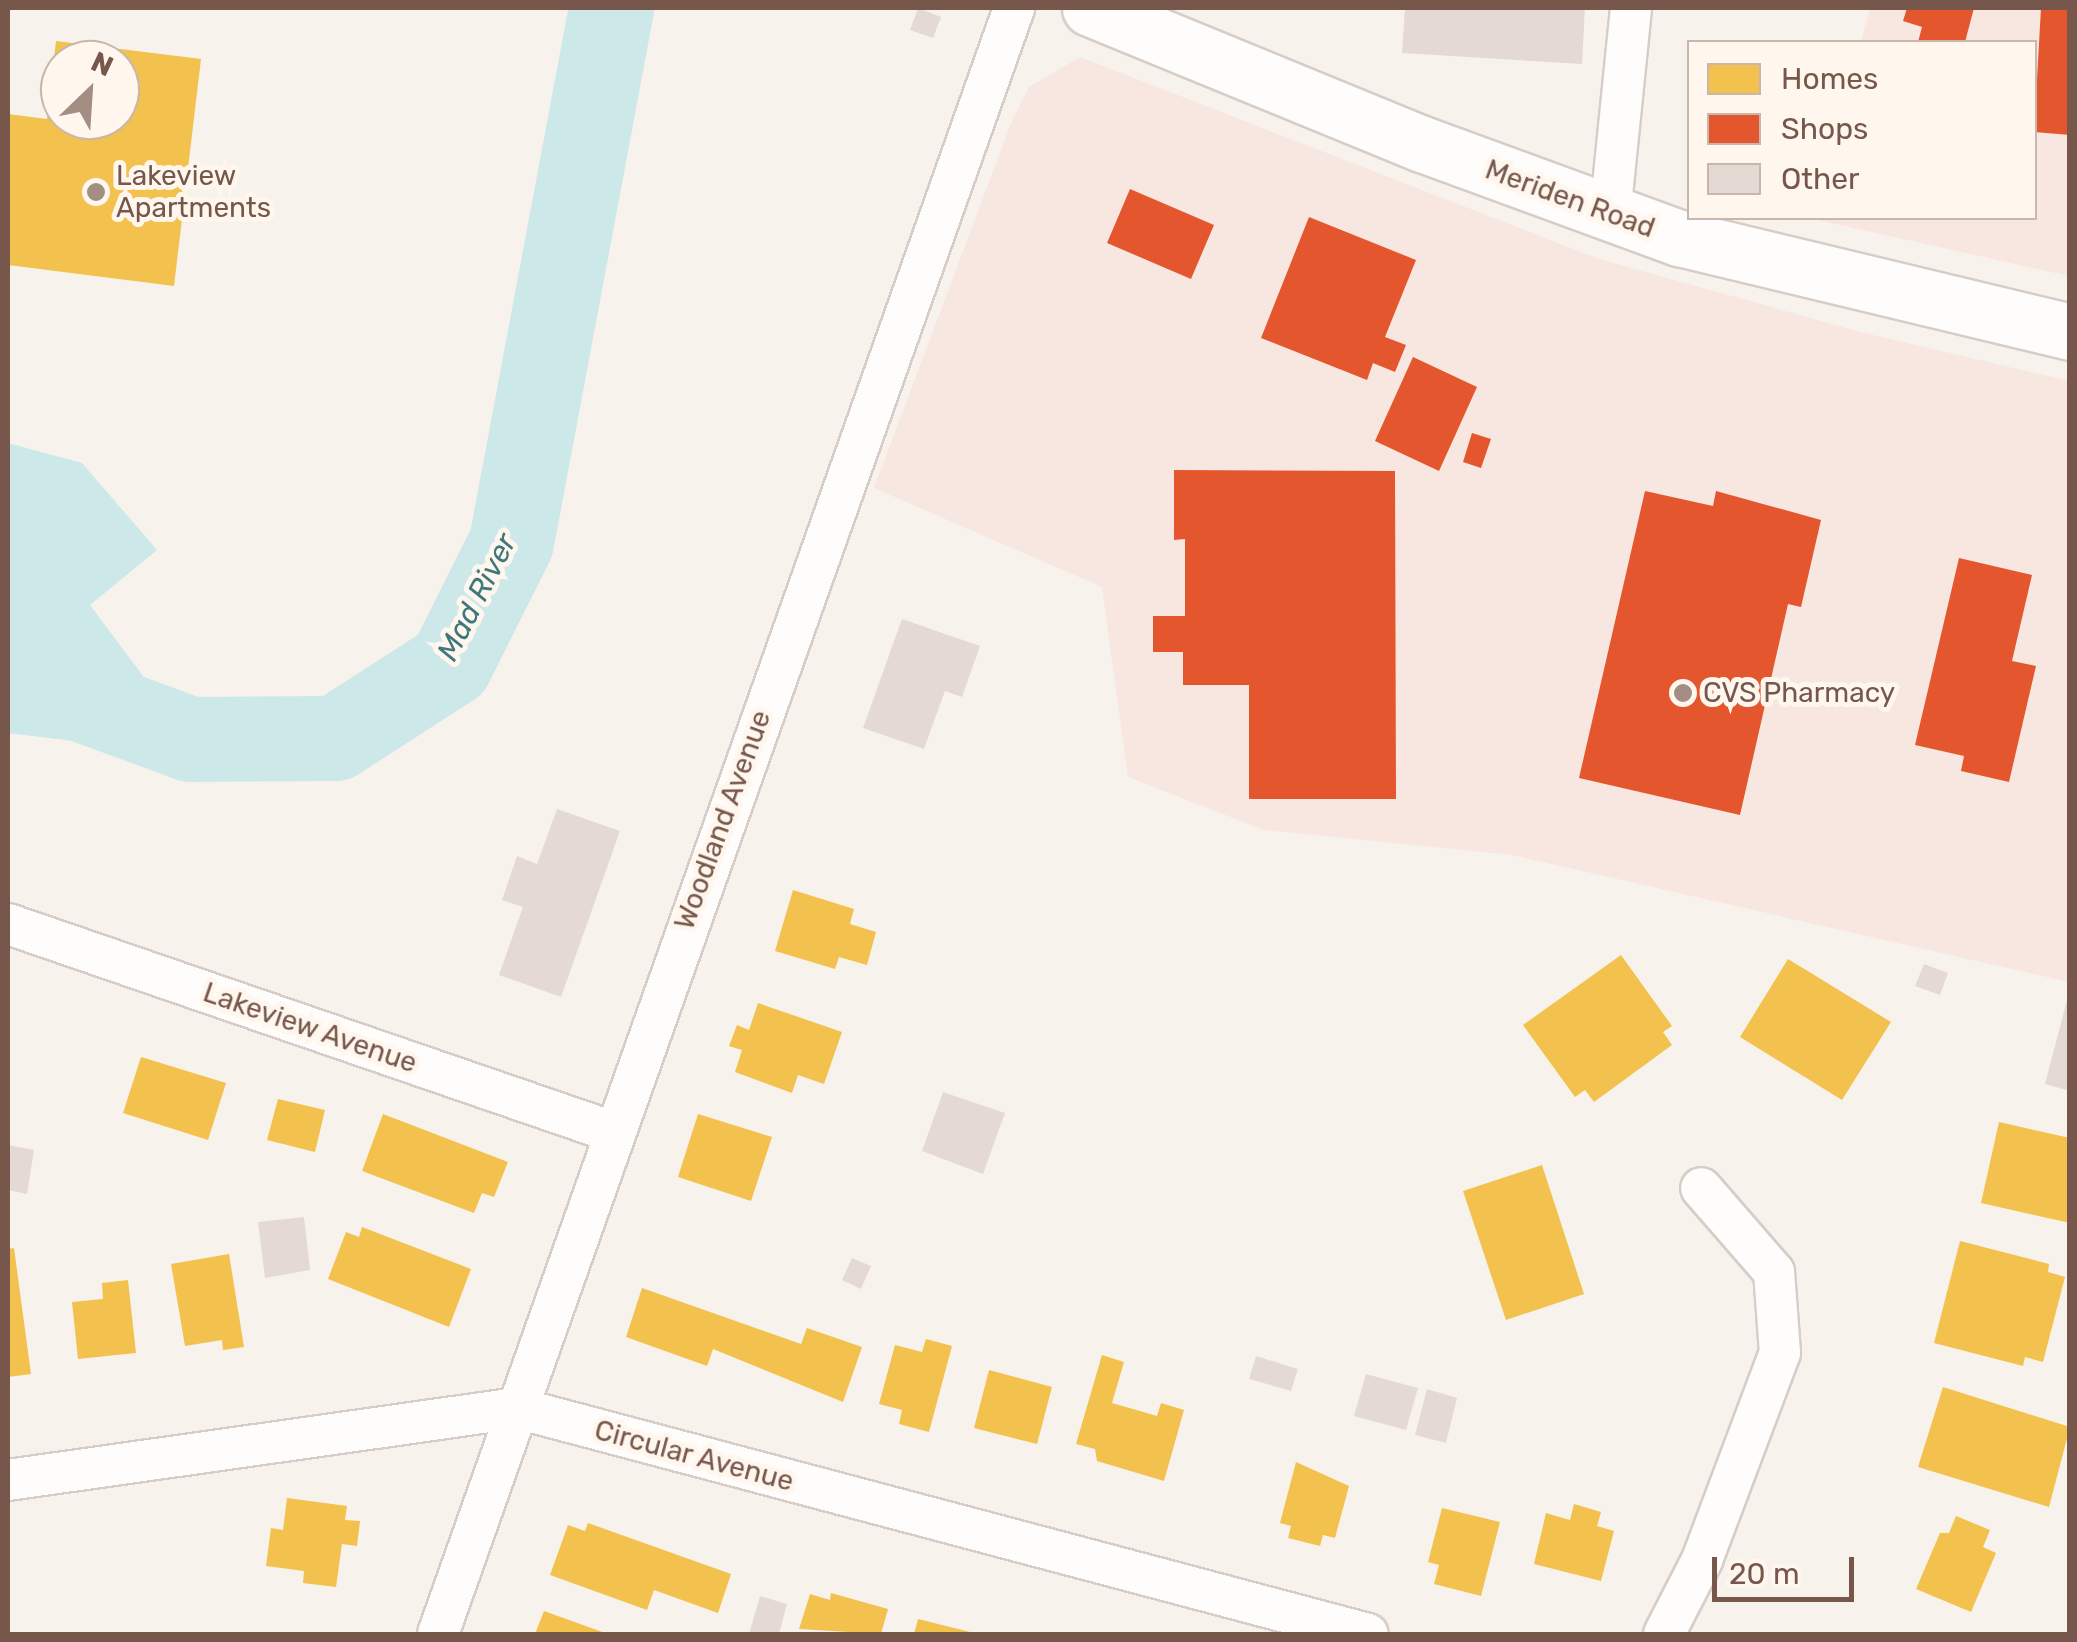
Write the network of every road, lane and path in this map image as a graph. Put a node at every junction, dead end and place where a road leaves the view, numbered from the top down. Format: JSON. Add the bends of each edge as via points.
{"nodes":[{"id":1,"x":1014,"y":8,"type":"edge"},
{"id":2,"x":1090,"y":8,"type":"edge"},
{"id":3,"x":1631,"y":8,"type":"edge"},
{"id":4,"x":1610,"y":215,"type":"junction"},
{"id":5,"x":2070,"y":332,"type":"edge"},
{"id":6,"x":8,"y":924,"type":"edge"},
{"id":7,"x":614,"y":1132,"type":"junction"},
{"id":8,"x":1701,"y":1188,"type":"dead end"},
{"id":9,"x":517,"y":1408,"type":"junction"},
{"id":10,"x":8,"y":1480,"type":"edge"},
{"id":11,"x":438,"y":1634,"type":"edge"},
{"id":12,"x":1368,"y":1634,"type":"edge"},
{"id":13,"x":1664,"y":1634,"type":"edge"}],
"edges":[{"from":1,"to":7,"type":"street","name":"Woodland Avenue"},
{"from":2,"to":4,"type":"main road","name":"Meriden Road"},
{"from":3,"to":4,"type":"street"},
{"from":4,"to":5,"type":"main road","name":"Meriden Road","via":[[1790,270]]},
{"from":6,"to":7,"type":"street","name":"Lakeview Avenue"},
{"from":7,"to":9,"type":"street","name":"Woodland Avenue"},
{"from":8,"to":13,"type":"street","via":[[1774,1272],[1780,1352],[1702,1560]]},
{"from":9,"to":10,"type":"street","name":"Circular Avenue"},
{"from":9,"to":11,"type":"street","name":"Woodland Avenue"},
{"from":9,"to":12,"type":"street","name":"Circular Avenue"}]}
